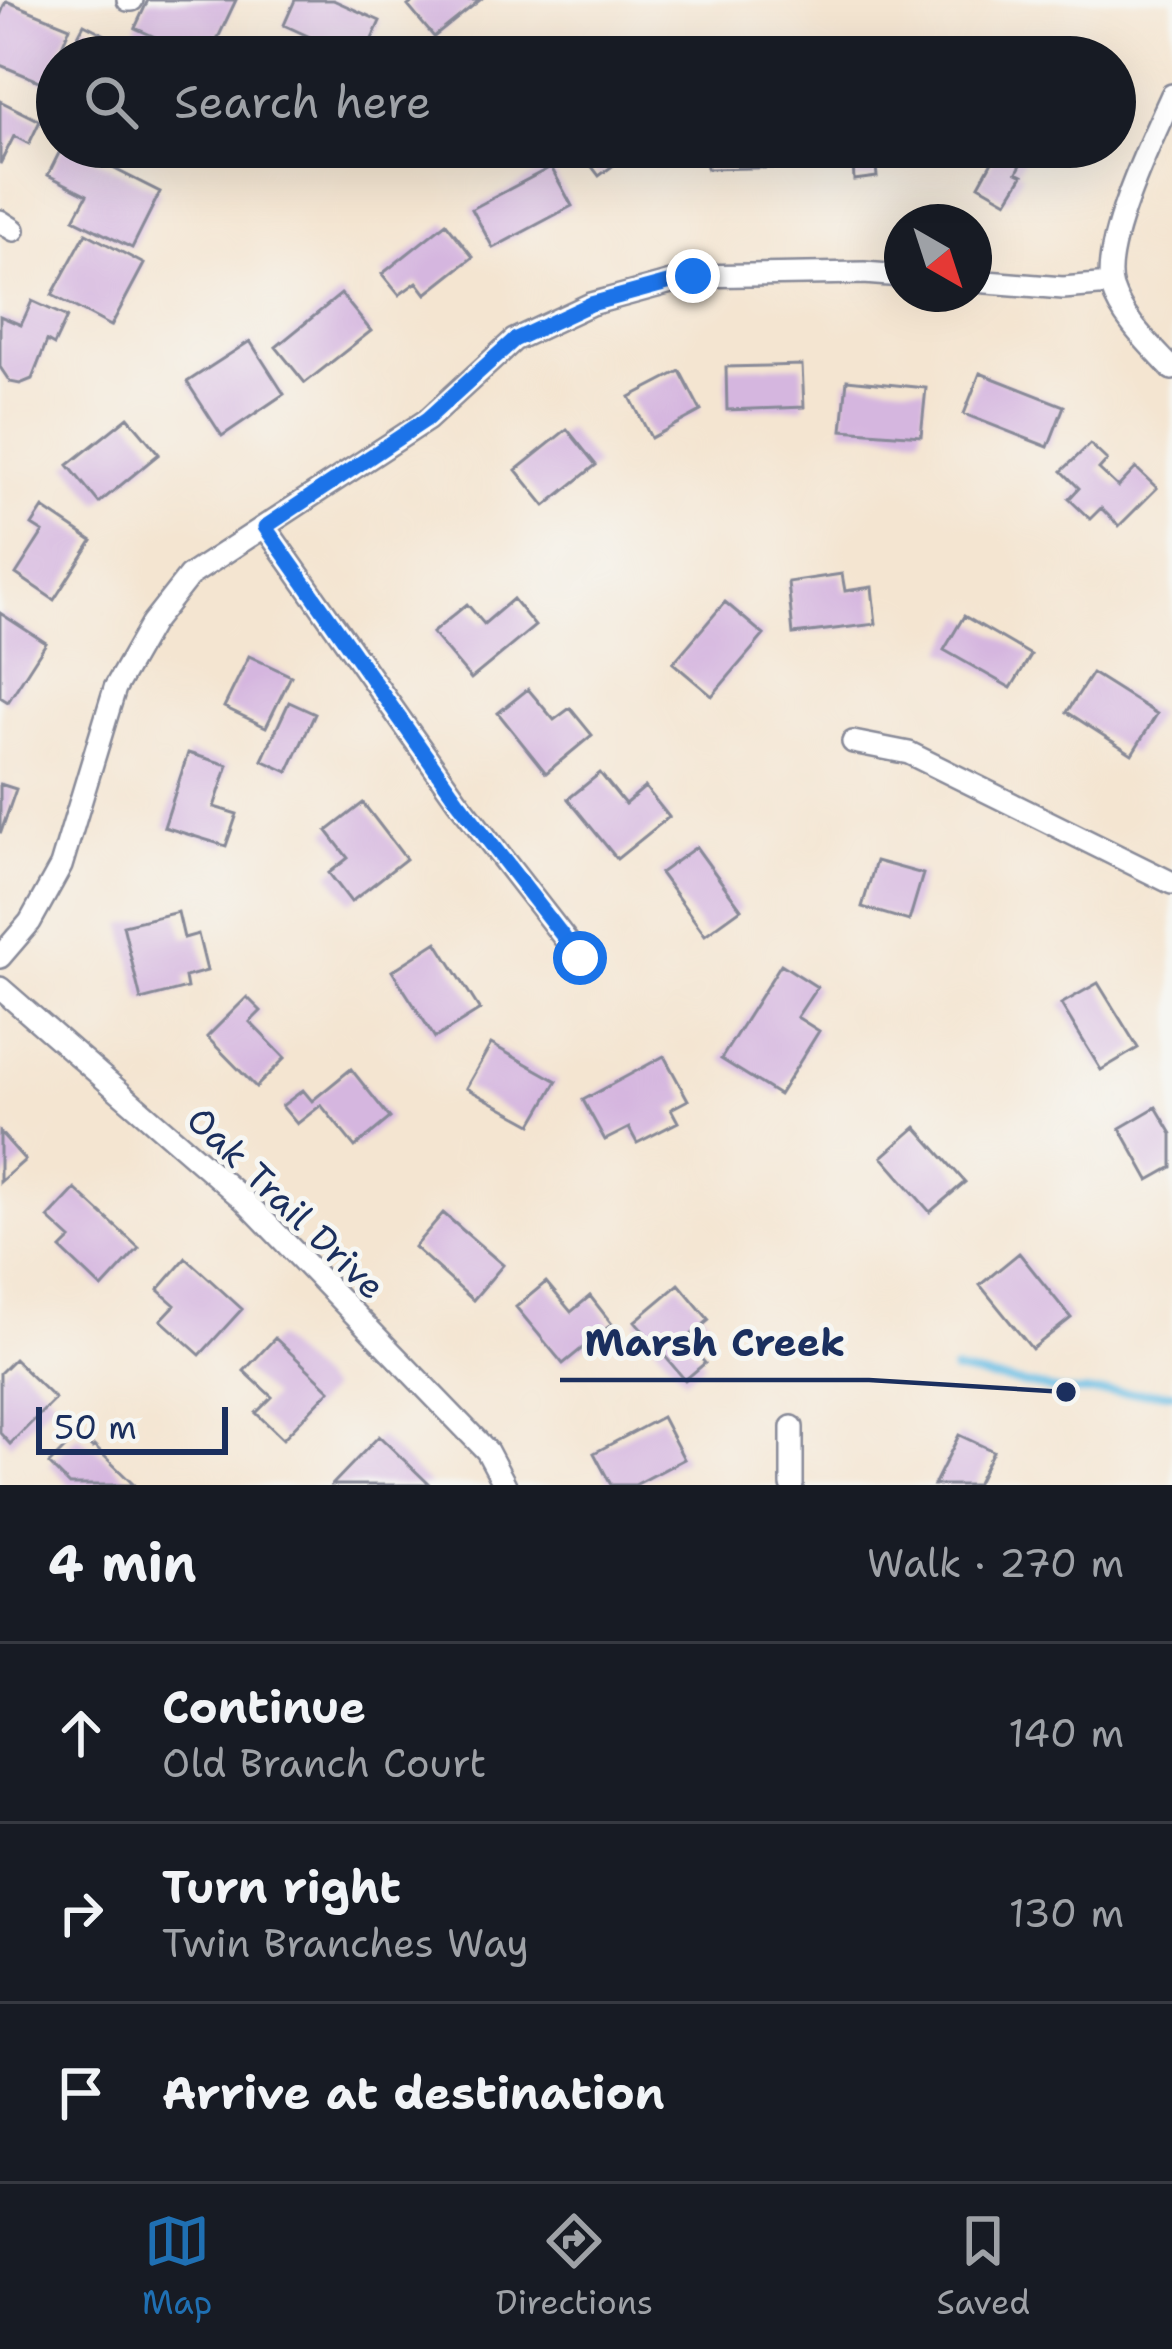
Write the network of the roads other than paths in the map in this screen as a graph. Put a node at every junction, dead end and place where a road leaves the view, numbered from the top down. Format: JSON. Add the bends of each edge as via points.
{"nodes":[{"id":1,"x":1172,"y":95,"type":"edge"},
{"id":2,"x":884,"y":274,"type":"edge"},
{"id":3,"x":992,"y":282,"type":"edge"},
{"id":4,"x":1110,"y":284,"type":"junction"},
{"id":5,"x":1172,"y":369,"type":"edge"},
{"id":6,"x":265,"y":527,"type":"junction"},
{"id":7,"x":854,"y":742,"type":"dead end"},
{"id":8,"x":1172,"y":883,"type":"edge"},
{"id":9,"x":0,"y":957,"type":"edge"},
{"id":10,"x":580,"y":958,"type":"dead end"},
{"id":11,"x":0,"y":988,"type":"edge"},
{"id":12,"x":792,"y":1427,"type":"dead end"},
{"id":13,"x":506,"y":1485,"type":"edge"},
{"id":14,"x":792,"y":1485,"type":"edge"}],
"edges":[{"from":1,"to":4,"type":"street","via":[[1117,234]]},
{"from":2,"to":6,"type":"street","via":[[693,276],[591,304],[514,340],[427,419]]},
{"from":3,"to":4,"type":"street"},
{"from":4,"to":5,"type":"street","via":[[1133,326]]},
{"from":6,"to":9,"type":"street","via":[[189,576],[152,623],[115,688],[61,866]]},
{"from":6,"to":10,"type":"street","via":[[457,800]]},
{"from":7,"to":8,"type":"street","via":[[909,753]]},
{"from":11,"to":13,"type":"street","name":"Oak Trail Drive","via":[[244,1200],[487,1451]]},
{"from":12,"to":14,"type":"street"}]}
